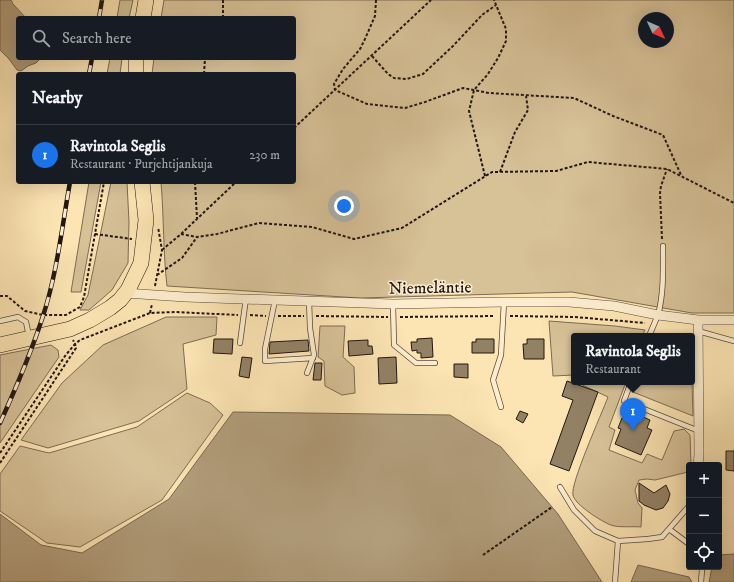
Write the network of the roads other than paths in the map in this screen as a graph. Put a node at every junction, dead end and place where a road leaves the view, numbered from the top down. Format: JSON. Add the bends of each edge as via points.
{"nodes":[{"id":1,"x":146,"y":0,"type":"edge"},
{"id":2,"x":143,"y":16,"type":"edge"},
{"id":3,"x":136,"y":60,"type":"edge"},
{"id":4,"x":136,"y":72,"type":"edge"},
{"id":5,"x":142,"y":184,"type":"edge"},
{"id":6,"x":663,"y":246,"type":"road end"},
{"id":7,"x":125,"y":293,"type":"junction"},
{"id":8,"x":246,"y":298,"type":"junction"},
{"id":9,"x":275,"y":300,"type":"junction"},
{"id":10,"x":309,"y":301,"type":"junction"},
{"id":11,"x":504,"y":302,"type":"junction"},
{"id":12,"x":393,"y":304,"type":"junction"},
{"id":13,"x":658,"y":315,"type":"junction"},
{"id":14,"x":698,"y":320,"type":"junction"},
{"id":15,"x":734,"y":320,"type":"edge"},
{"id":16,"x":0,"y":321,"type":"edge"},
{"id":17,"x":698,"y":331,"type":"junction"},
{"id":18,"x":650,"y":333,"type":"edge"},
{"id":19,"x":29,"y":338,"type":"junction"},
{"id":20,"x":734,"y":341,"type":"edge"},
{"id":21,"x":240,"y":343,"type":"dead end"},
{"id":22,"x":0,"y":344,"type":"edge"},
{"id":23,"x":313,"y":358,"type":"junction"},
{"id":24,"x":435,"y":363,"type":"dead end"},
{"id":25,"x":307,"y":373,"type":"dead end"},
{"id":26,"x":630,"y":385,"type":"edge"},
{"id":27,"x":500,"y":408,"type":"dead end"},
{"id":28,"x":699,"y":431,"type":"junction"},
{"id":29,"x":698,"y":462,"type":"edge"},
{"id":30,"x":560,"y":487,"type":"dead end"},
{"id":31,"x":686,"y":510,"type":"edge"},
{"id":32,"x":669,"y":530,"type":"junction"},
{"id":33,"x":618,"y":541,"type":"junction"},
{"id":34,"x":686,"y":542,"type":"edge"},
{"id":35,"x":702,"y":570,"type":"edge"},
{"id":36,"x":615,"y":582,"type":"edge"},
{"id":37,"x":701,"y":582,"type":"edge"}],
"edges":[{"from":1,"to":2,"type":"main road"},
{"from":3,"to":4,"type":"main road"},
{"from":5,"to":7,"type":"main road","via":[[146,220],[141,263]]},
{"from":6,"to":13,"type":"lane","via":[[663,285]]},
{"from":7,"to":8,"type":"street","name":"Niemeläntie"},
{"from":7,"to":19,"type":"main road","via":[[110,308],[90,320],[68,322]]},
{"from":8,"to":9,"type":"street","name":"Niemeläntie"},
{"from":8,"to":21,"type":"lane"},
{"from":9,"to":10,"type":"street","name":"Niemeläntie"},
{"from":9,"to":23,"type":"lane","via":[[265,361]]},
{"from":10,"to":12,"type":"street","name":"Niemeläntie"},
{"from":10,"to":23,"type":"lane"},
{"from":11,"to":12,"type":"street","name":"Niemeläntie"},
{"from":11,"to":13,"type":"street","name":"Niemeläntie","via":[[569,302],[614,306]]},
{"from":11,"to":27,"type":"lane","via":[[501,355],[493,380]]},
{"from":12,"to":24,"type":"lane","via":[[394,345],[416,363]]},
{"from":13,"to":14,"type":"street","name":"Niemeläntie"},
{"from":13,"to":18,"type":"lane"},
{"from":14,"to":15,"type":"street","name":"Niemeläntie"},
{"from":14,"to":17,"type":"street"},
{"from":16,"to":19,"type":"lane","via":[[18,317],[26,322]]},
{"from":17,"to":20,"type":"lane"},
{"from":17,"to":28,"type":"street"},
{"from":19,"to":22,"type":"main road"},
{"from":23,"to":25,"type":"lane"},
{"from":26,"to":28,"type":"lane","via":[[624,401]]},
{"from":28,"to":29,"type":"street"},
{"from":30,"to":33,"type":"lane","via":[[574,510],[594,531]]},
{"from":31,"to":32,"type":"lane"},
{"from":32,"to":33,"type":"lane","via":[[662,537]]},
{"from":32,"to":34,"type":"lane"},
{"from":33,"to":36,"type":"lane"},
{"from":35,"to":37,"type":"lane"}]}
